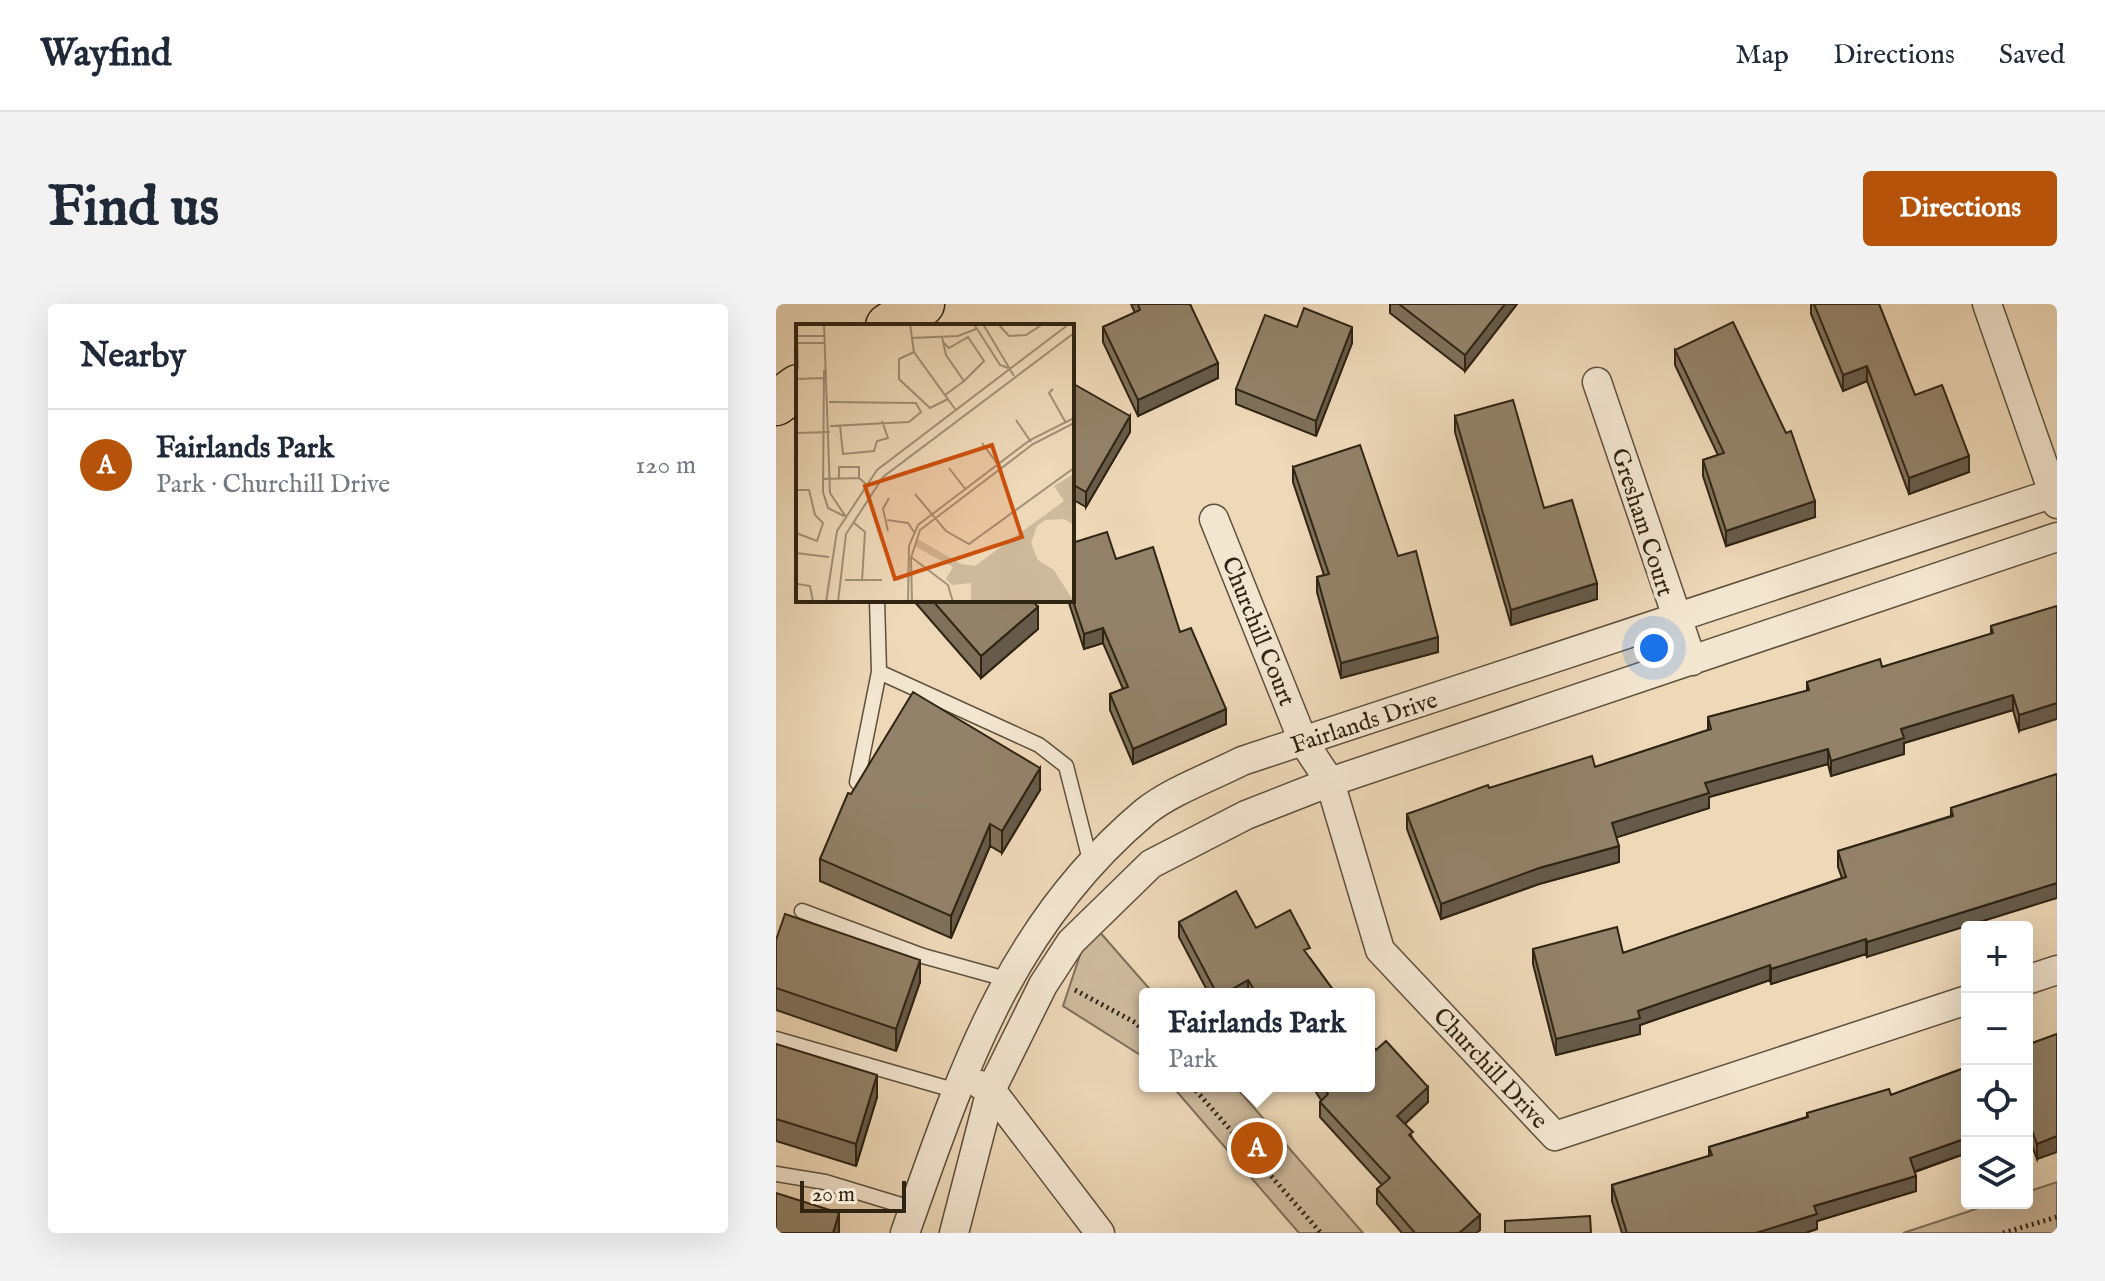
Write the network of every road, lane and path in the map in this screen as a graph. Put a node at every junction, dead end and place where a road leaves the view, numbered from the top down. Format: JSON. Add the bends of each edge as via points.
{"nodes":[{"id":1,"x":922,"y":304,"type":"edge"},
{"id":2,"x":1987,"y":304,"type":"edge"},
{"id":3,"x":891,"y":324,"type":"edge"},
{"id":4,"x":1597,"y":382,"type":"dead end"},
{"id":5,"x":796,"y":388,"type":"edge"},
{"id":6,"x":776,"y":403,"type":"edge"},
{"id":7,"x":2056,"y":497,"type":"edge"},
{"id":8,"x":1214,"y":519,"type":"dead end"},
{"id":9,"x":2057,"y":537,"type":"edge"},
{"id":10,"x":877,"y":602,"type":"edge"},
{"id":11,"x":1676,"y":620,"type":"junction"},
{"id":12,"x":1692,"y":661,"type":"junction"},
{"id":13,"x":879,"y":672,"type":"junction"},
{"id":14,"x":1303,"y":741,"type":"junction"},
{"id":15,"x":857,"y":782,"type":"edge"},
{"id":16,"x":1330,"y":782,"type":"junction"},
{"id":17,"x":1091,"y":865,"type":"junction"},
{"id":18,"x":802,"y":911,"type":"dead end"},
{"id":19,"x":2057,"y":970,"type":"edge"},
{"id":20,"x":2033,"y":978,"type":"edge"},
{"id":21,"x":1006,"y":979,"type":"junction"},
{"id":22,"x":1043,"y":985,"type":"junction"},
{"id":23,"x":1961,"y":1002,"type":"edge"},
{"id":24,"x":1139,"y":1026,"type":"edge"},
{"id":25,"x":776,"y":1039,"type":"edge"},
{"id":26,"x":960,"y":1084,"type":"junction"},
{"id":27,"x":991,"y":1090,"type":"junction"},
{"id":28,"x":1197,"y":1092,"type":"edge"},
{"id":29,"x":776,"y":1174,"type":"edge"},
{"id":30,"x":2057,"y":1217,"type":"edge"},
{"id":31,"x":909,"y":1221,"type":"edge"},
{"id":32,"x":954,"y":1233,"type":"edge"},
{"id":33,"x":1100,"y":1233,"type":"edge"},
{"id":34,"x":1321,"y":1233,"type":"edge"},
{"id":35,"x":2003,"y":1233,"type":"edge"}],
"edges":[{"from":1,"to":3,"type":"main road"},
{"from":2,"to":7,"type":"street"},
{"from":4,"to":11,"type":"street","name":"Gresham Court"},
{"from":5,"to":6,"type":"main road"},
{"from":7,"to":11,"type":"street","name":"Fairlands Drive"},
{"from":8,"to":14,"type":"street","name":"Churchill Court"},
{"from":9,"to":12,"type":"street","name":"Fairlands Drive"},
{"from":10,"to":13,"type":"lane"},
{"from":11,"to":12,"type":"street","name":"Gresham Court"},
{"from":11,"to":14,"type":"street","name":"Fairlands Drive"},
{"from":12,"to":16,"type":"street","name":"Fairlands Drive"},
{"from":13,"to":15,"type":"lane"},
{"from":13,"to":17,"type":"lane","via":[[1039,745],[1066,766]]},
{"from":14,"to":16,"type":"street","name":"Churchill Court"},
{"from":14,"to":17,"type":"street","name":"Fairlands Drive","via":[[1242,761],[1147,811]]},
{"from":16,"to":22,"type":"street","name":"Fairlands Drive","via":[[1246,815],[1151,864],[1071,942]]},
{"from":16,"to":23,"type":"street","name":"Churchill Drive","via":[[1380,950],[1555,1136]]},
{"from":17,"to":21,"type":"street","name":"Fairlands Drive","via":[[1067,889]]},
{"from":18,"to":21,"type":"lane","via":[[923,956]]},
{"from":19,"to":20,"type":"street"},
{"from":21,"to":26,"type":"street","name":"Fairlands Drive"},
{"from":22,"to":24,"type":"path","via":[[1069,987]]},
{"from":22,"to":27,"type":"street","name":"Fairlands Drive"},
{"from":25,"to":26,"type":"lane"},
{"from":26,"to":27,"type":"street"},
{"from":26,"to":31,"type":"street","name":"Fairlands Drive"},
{"from":27,"to":32,"type":"street","name":"Fairlands Drive"},
{"from":27,"to":33,"type":"street"},
{"from":28,"to":34,"type":"path"},
{"from":29,"to":31,"type":"lane","via":[[825,1182]]},
{"from":30,"to":35,"type":"path"}]}
